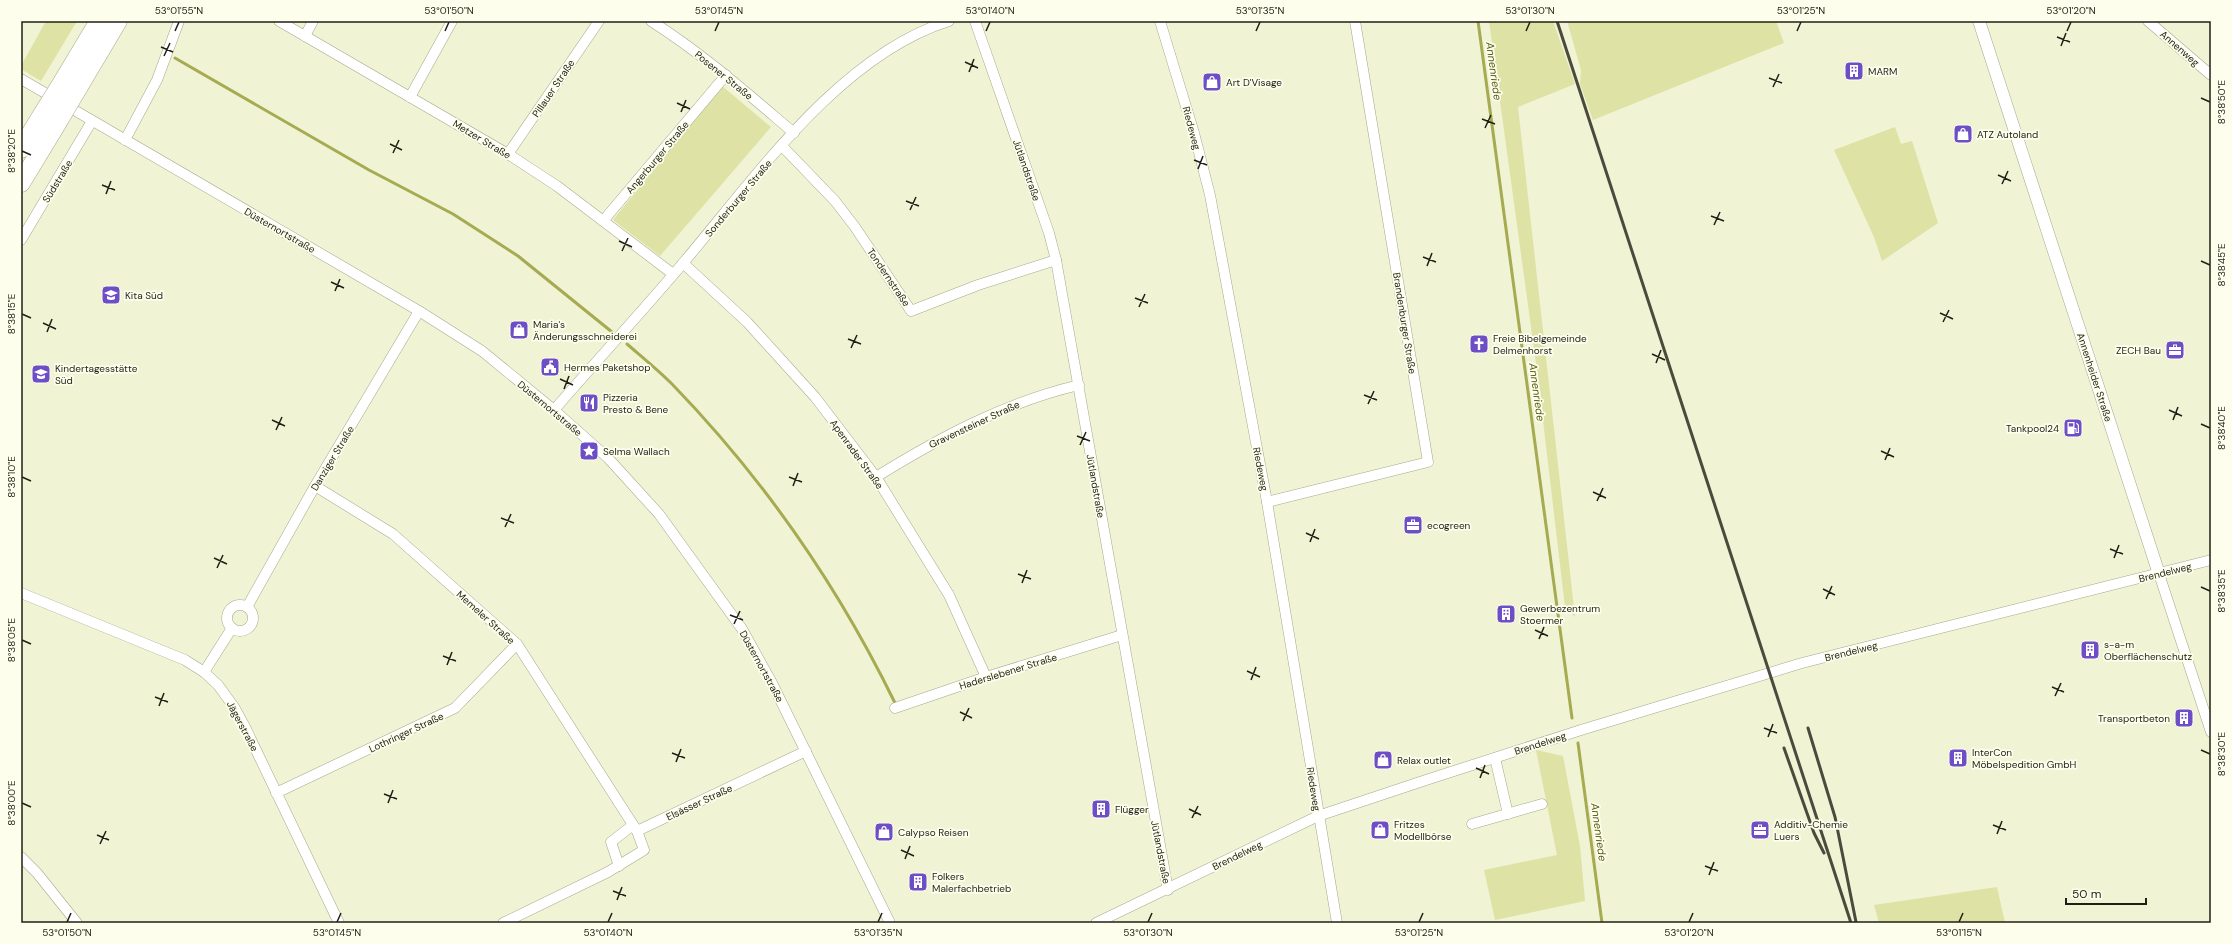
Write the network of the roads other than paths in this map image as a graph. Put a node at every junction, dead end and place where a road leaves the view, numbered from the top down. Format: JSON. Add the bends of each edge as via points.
{"nodes":[{"id":1,"x":99,"y":21,"type":"edge"},
{"id":2,"x":118,"y":21,"type":"edge"},
{"id":3,"x":179,"y":21,"type":"edge"},
{"id":4,"x":279,"y":21,"type":"edge"},
{"id":5,"x":313,"y":21,"type":"edge"},
{"id":6,"x":452,"y":21,"type":"edge"},
{"id":7,"x":599,"y":21,"type":"edge"},
{"id":8,"x":652,"y":21,"type":"edge"},
{"id":9,"x":949,"y":21,"type":"edge"},
{"id":10,"x":975,"y":21,"type":"edge"},
{"id":11,"x":1160,"y":21,"type":"edge"},
{"id":12,"x":1355,"y":21,"type":"edge"},
{"id":13,"x":1979,"y":21,"type":"edge"},
{"id":14,"x":2148,"y":21,"type":"edge"},
{"id":15,"x":304,"y":36,"type":"junction"},
{"id":16,"x":726,"y":75,"type":"junction"},
{"id":17,"x":2211,"y":75,"type":"edge"},
{"id":18,"x":21,"y":79,"type":"edge"},
{"id":19,"x":70,"y":85,"type":"junction"},
{"id":20,"x":410,"y":97,"type":"junction"},
{"id":21,"x":50,"y":117,"type":"junction"},
{"id":22,"x":92,"y":121,"type":"junction"},
{"id":23,"x":794,"y":133,"type":"junction"},
{"id":24,"x":124,"y":140,"type":"junction"},
{"id":25,"x":782,"y":146,"type":"junction"},
{"id":26,"x":21,"y":149,"type":"edge"},
{"id":27,"x":508,"y":154,"type":"junction"},
{"id":28,"x":21,"y":182,"type":"edge"},
{"id":29,"x":603,"y":222,"type":"junction"},
{"id":30,"x":21,"y":240,"type":"edge"},
{"id":31,"x":1056,"y":260,"type":"junction"},
{"id":32,"x":683,"y":262,"type":"junction"},
{"id":33,"x":673,"y":274,"type":"junction"},
{"id":34,"x":419,"y":311,"type":"junction"},
{"id":35,"x":1079,"y":385,"type":"junction"},
{"id":36,"x":554,"y":410,"type":"junction"},
{"id":37,"x":876,"y":478,"type":"junction"},
{"id":38,"x":315,"y":486,"type":"junction"},
{"id":39,"x":1267,"y":502,"type":"junction"},
{"id":40,"x":2211,"y":560,"type":"edge"},
{"id":41,"x":2159,"y":574,"type":"junction"},
{"id":42,"x":21,"y":592,"type":"edge"},
{"id":43,"x":247,"y":607,"type":"junction"},
{"id":44,"x":232,"y":628,"type":"junction"},
{"id":45,"x":1122,"y":635,"type":"junction"},
{"id":46,"x":517,"y":644,"type":"junction"},
{"id":47,"x":204,"y":672,"type":"junction"},
{"id":48,"x":986,"y":677,"type":"junction"},
{"id":49,"x":895,"y":708,"type":"dead end"},
{"id":50,"x":2211,"y":732,"type":"edge"},
{"id":51,"x":806,"y":751,"type":"junction"},
{"id":52,"x":1496,"y":758,"type":"junction"},
{"id":53,"x":276,"y":792,"type":"junction"},
{"id":54,"x":1542,"y":804,"type":"dead end"},
{"id":55,"x":1508,"y":814,"type":"junction"},
{"id":56,"x":1318,"y":816,"type":"junction"},
{"id":57,"x":1472,"y":824,"type":"dead end"},
{"id":58,"x":635,"y":828,"type":"junction"},
{"id":59,"x":21,"y":857,"type":"edge"},
{"id":60,"x":619,"y":866,"type":"junction"},
{"id":61,"x":1168,"y":890,"type":"junction"},
{"id":62,"x":77,"y":923,"type":"edge"},
{"id":63,"x":339,"y":923,"type":"edge"},
{"id":64,"x":503,"y":923,"type":"edge"},
{"id":65,"x":890,"y":923,"type":"edge"},
{"id":66,"x":1096,"y":923,"type":"edge"},
{"id":67,"x":1337,"y":923,"type":"edge"}],
"edges":[{"from":1,"to":19,"type":"highway"},
{"from":2,"to":19,"type":"highway"},
{"from":3,"to":24,"type":"street","via":[[157,80]]},
{"from":4,"to":15,"type":"street","name":"Metzer Straße"},
{"from":5,"to":15,"type":"street"},
{"from":6,"to":20,"type":"street"},
{"from":7,"to":27,"type":"street","name":"Pillauer Straße"},
{"from":8,"to":16,"type":"street","name":"Posener Straße"},
{"from":9,"to":23,"type":"street","name":"Sonderburger Straße","via":[[877,56],[844,81]]},
{"from":10,"to":31,"type":"street","name":"Jütlandstraße","via":[[1049,233]]},
{"from":11,"to":39,"type":"street","name":"Riedeweg","via":[[1210,195]]},
{"from":12,"to":39,"type":"street","name":"Brandenburger Straße","via":[[1428,462]]},
{"from":13,"to":41,"type":"street","name":"Annenheider Straße"},
{"from":14,"to":17,"type":"street","name":"Annenweg"},
{"from":15,"to":20,"type":"street","name":"Metzer Straße"},
{"from":16,"to":23,"type":"street","name":"Posener Straße"},
{"from":16,"to":29,"type":"street","name":"Angerburger Straße"},
{"from":18,"to":22,"type":"street","name":"Düsternortstraße"},
{"from":19,"to":21,"type":"highway","bridge":true},
{"from":20,"to":27,"type":"street","name":"Metzer Straße"},
{"from":21,"to":26,"type":"highway"},
{"from":21,"to":28,"type":"highway"},
{"from":22,"to":24,"type":"street","name":"Düsternortstraße"},
{"from":22,"to":30,"type":"street","name":"Südstraße"},
{"from":23,"to":25,"type":"street","name":"Sonderburger Straße"},
{"from":24,"to":34,"type":"street","name":"Düsternortstraße"},
{"from":25,"to":31,"type":"street","name":"Tondernstraße","via":[[855,227],[911,311],[978,285]]},
{"from":25,"to":32,"type":"street","name":"Sonderburger Straße"},
{"from":27,"to":29,"type":"street","name":"Metzer Straße","via":[[557,186]]},
{"from":29,"to":33,"type":"street","name":"Metzer Straße"},
{"from":31,"to":35,"type":"street","name":"Jütlandstraße"},
{"from":32,"to":33,"type":"street","name":"Sonderburger Straße"},
{"from":32,"to":37,"type":"street","name":"Apenrader Straße","via":[[746,322],[815,397]]},
{"from":33,"to":36,"type":"street","name":"Sonderburger Straße"},
{"from":34,"to":36,"type":"street","name":"Düsternortstraße","via":[[482,351]]},
{"from":34,"to":38,"type":"street","name":"Danziger Straße"},
{"from":35,"to":37,"type":"street","name":"Gravensteiner Straße","via":[[1048,392],[1013,405],[930,444]]},
{"from":35,"to":45,"type":"street","name":"Jütlandstraße"},
{"from":36,"to":51,"type":"street","name":"Düsternortstraße","via":[[608,458],[658,514],[742,629]]},
{"from":37,"to":48,"type":"street","name":"Apenrader Straße","via":[[948,595]]},
{"from":38,"to":43,"type":"street","name":"Danziger Straße"},
{"from":38,"to":46,"type":"street","name":"Memeler Straße","via":[[393,534]]},
{"from":39,"to":56,"type":"street","name":"Riedeweg"},
{"from":40,"to":41,"type":"street","name":"Brendelweg"},
{"from":41,"to":50,"type":"street","name":"Annenheider Straße"},
{"from":41,"to":52,"type":"street","name":"Brendelweg","via":[[1802,663]]},
{"from":42,"to":47,"type":"street","name":"Jägerstraße","via":[[169,652]]},
{"from":43,"to":44,"type":"street","via":[[239,605],[231,609],[228,616]]},
{"from":43,"to":44,"type":"street","via":[[252,611],[252,624],[246,630]]},
{"from":44,"to":47,"type":"street"},
{"from":45,"to":48,"type":"street","name":"Haderslebener Straße"},
{"from":45,"to":61,"type":"street","name":"Jütlandstraße"},
{"from":46,"to":53,"type":"street","name":"Lothringer Straße","via":[[456,708]]},
{"from":46,"to":58,"type":"street","name":"Memeler Straße"},
{"from":47,"to":53,"type":"street","name":"Jägerstraße","via":[[218,685],[234,708]]},
{"from":48,"to":49,"type":"street","name":"Haderslebener Straße"},
{"from":51,"to":58,"type":"street","name":"Elsässer Straße"},
{"from":51,"to":65,"type":"street","name":"Düsternortstraße"},
{"from":52,"to":55,"type":"street"},
{"from":52,"to":56,"type":"street","name":"Brendelweg"},
{"from":53,"to":63,"type":"street","name":"Jägerstraße"},
{"from":54,"to":55,"type":"street"},
{"from":55,"to":57,"type":"street"},
{"from":56,"to":61,"type":"street","name":"Brendelweg"},
{"from":56,"to":67,"type":"street","name":"Riedeweg"},
{"from":58,"to":60,"type":"street","name":"Elsässer Straße","via":[[611,842]]},
{"from":58,"to":60,"type":"street","via":[[644,850]]},
{"from":59,"to":62,"type":"street"},
{"from":60,"to":64,"type":"street"},
{"from":61,"to":66,"type":"street","name":"Brendelweg"}]}
